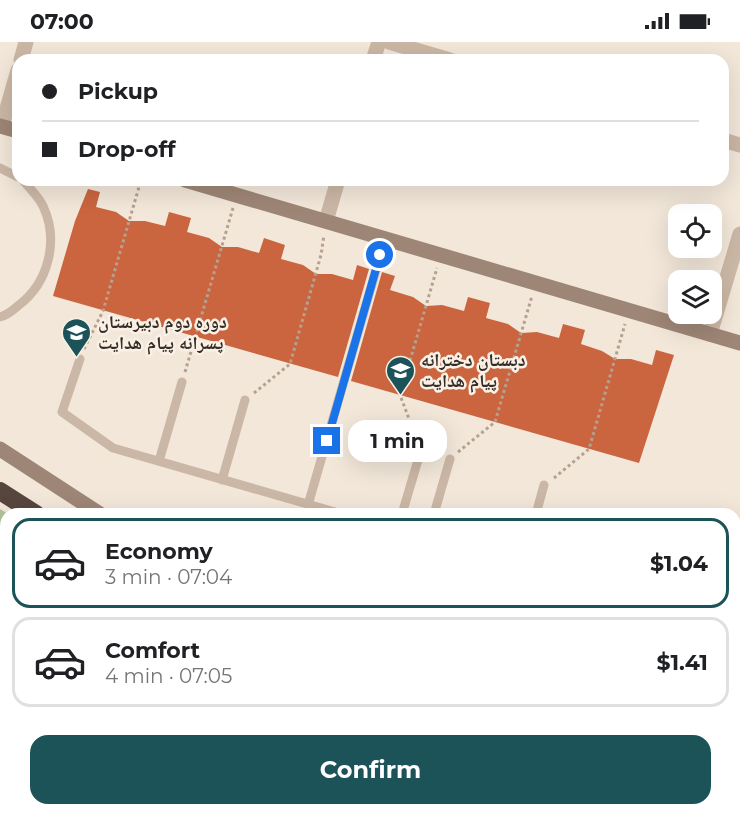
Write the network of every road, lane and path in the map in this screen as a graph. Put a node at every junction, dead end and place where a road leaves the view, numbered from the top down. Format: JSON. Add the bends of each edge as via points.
{"nodes":[{"id":1,"x":388,"y":42,"type":"edge"},
{"id":2,"x":429,"y":54,"type":"edge"},
{"id":3,"x":12,"y":90,"type":"edge"},
{"id":4,"x":1,"y":126,"type":"edge"},
{"id":5,"x":28,"y":186,"type":"edge"},
{"id":6,"x":139,"y":186,"type":"edge"},
{"id":7,"x":206,"y":186,"type":"edge"},
{"id":8,"x":336,"y":186,"type":"edge"},
{"id":9,"x":237,"y":195,"type":"junction"},
{"id":10,"x":326,"y":221,"type":"junction"},
{"id":11,"x":740,"y":234,"type":"edge"},
{"id":12,"x":385,"y":239,"type":"junction"},
{"id":13,"x":441,"y":255,"type":"junction"},
{"id":14,"x":536,"y":283,"type":"junction"},
{"id":15,"x":629,"y":310,"type":"junction"},
{"id":16,"x":0,"y":317,"type":"edge"},
{"id":17,"x":710,"y":334,"type":"junction"},
{"id":18,"x":740,"y":343,"type":"edge"},
{"id":19,"x":80,"y":359,"type":"joint"},
{"id":20,"x":182,"y":382,"type":"joint"},
{"id":21,"x":245,"y":400,"type":"joint"},
{"id":22,"x":0,"y":450,"type":"edge"},
{"id":23,"x":421,"y":450,"type":"joint"},
{"id":24,"x":450,"y":459,"type":"joint"},
{"id":25,"x":159,"y":461,"type":"junction"},
{"id":26,"x":222,"y":480,"type":"junction"},
{"id":27,"x":544,"y":485,"type":"joint"},
{"id":28,"x":0,"y":491,"type":"edge"},
{"id":29,"x":308,"y":505,"type":"junction"},
{"id":30,"x":27,"y":508,"type":"edge"},
{"id":31,"x":91,"y":508,"type":"edge"},
{"id":32,"x":319,"y":508,"type":"edge"},
{"id":33,"x":404,"y":508,"type":"edge"},
{"id":34,"x":436,"y":508,"type":"edge"},
{"id":35,"x":538,"y":508,"type":"edge"}],
"edges":[{"from":1,"to":2,"type":"street"},
{"from":3,"to":4,"type":"street"},
{"from":5,"to":16,"type":"lane","via":[[43,205],[51,236],[47,268],[31,296]]},
{"from":6,"to":19,"type":"path","via":[[103,310]]},
{"from":7,"to":9,"type":"street"},
{"from":8,"to":10,"type":"street"},
{"from":9,"to":10,"type":"street"},
{"from":9,"to":20,"type":"path"},
{"from":10,"to":12,"type":"street"},
{"from":10,"to":21,"type":"path","via":[[321,255],[290,364]]},
{"from":11,"to":17,"type":"street"},
{"from":12,"to":13,"type":"street"},
{"from":12,"to":29,"type":"lane"},
{"from":13,"to":14,"type":"street"},
{"from":13,"to":23,"type":"path","via":[[400,395]]},
{"from":14,"to":15,"type":"street"},
{"from":14,"to":24,"type":"path","via":[[495,422]]},
{"from":15,"to":17,"type":"street"},
{"from":15,"to":27,"type":"path","via":[[590,448]]},
{"from":17,"to":18,"type":"street"},
{"from":19,"to":25,"type":"lane","via":[[62,412],[113,448]]},
{"from":20,"to":25,"type":"lane"},
{"from":21,"to":26,"type":"lane"},
{"from":22,"to":31,"type":"street"},
{"from":23,"to":33,"type":"lane"},
{"from":24,"to":34,"type":"lane"},
{"from":25,"to":26,"type":"lane"},
{"from":26,"to":29,"type":"lane"},
{"from":27,"to":35,"type":"lane"},
{"from":28,"to":30,"type":"highway"},
{"from":29,"to":32,"type":"lane"}]}
